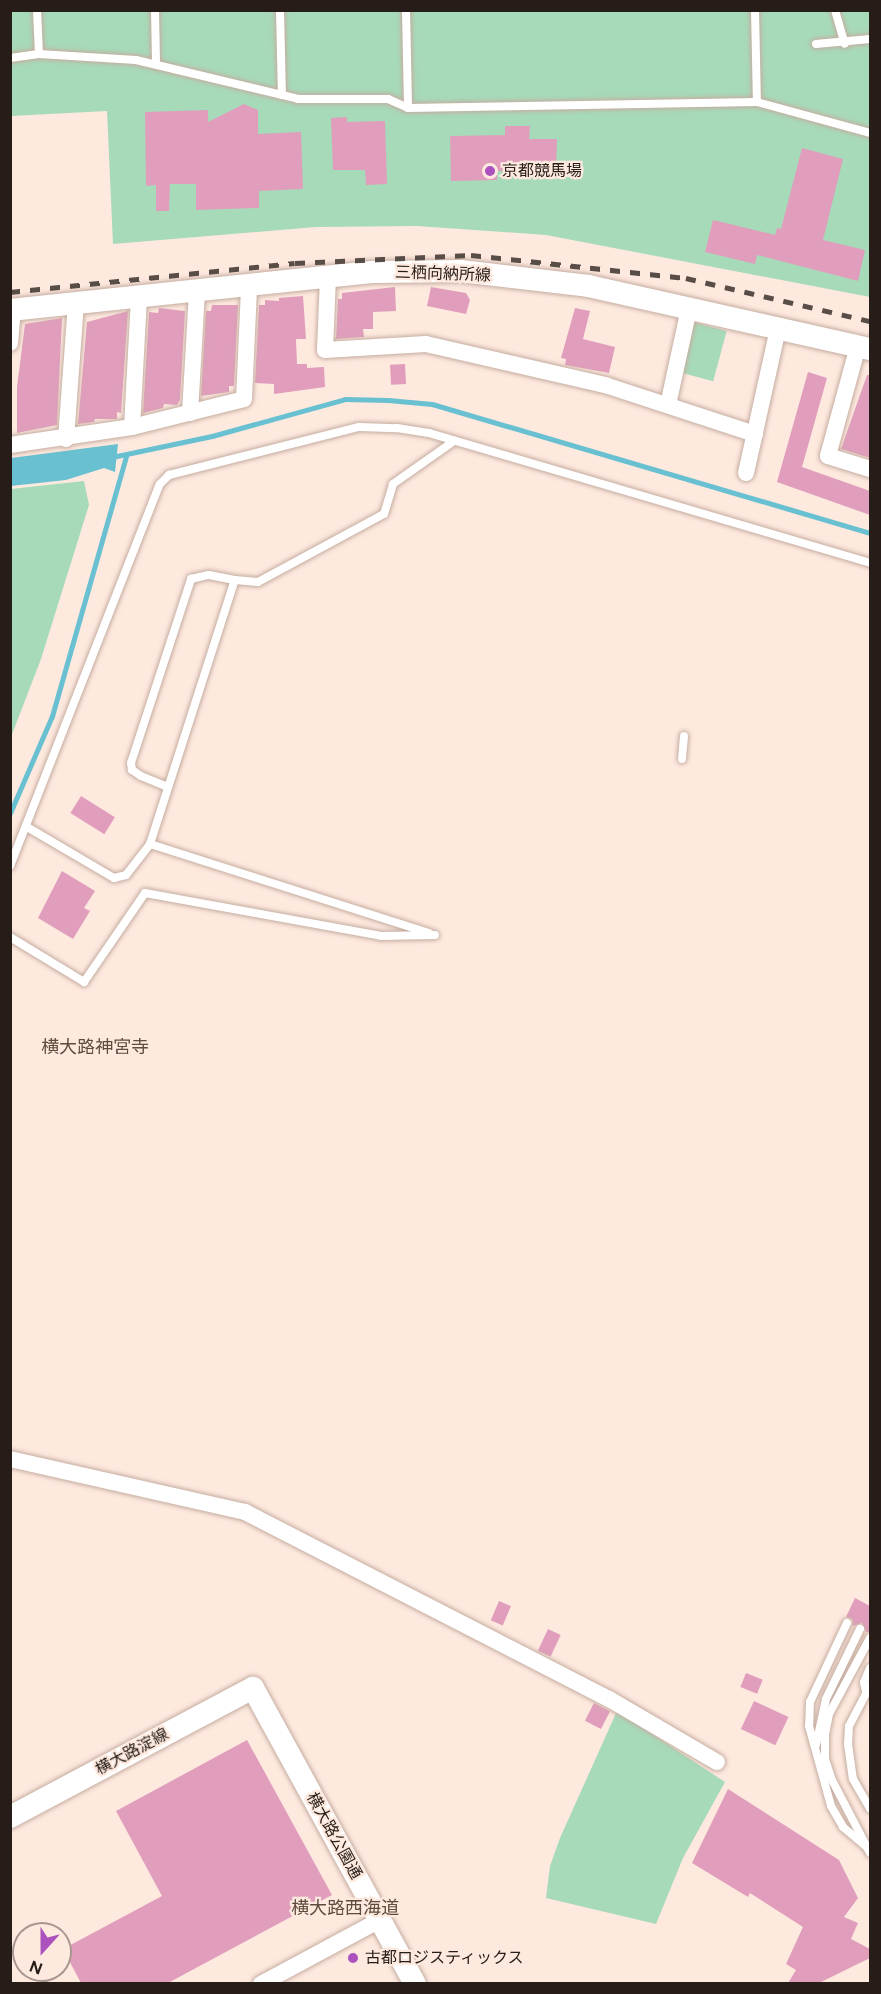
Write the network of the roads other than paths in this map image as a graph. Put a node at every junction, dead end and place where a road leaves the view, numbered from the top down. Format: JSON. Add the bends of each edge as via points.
{"nodes":[{"id":1,"x":37,"y":10,"type":"edge"},
{"id":2,"x":155,"y":10,"type":"edge"},
{"id":3,"x":280,"y":10,"type":"edge"},
{"id":4,"x":406,"y":10,"type":"edge"},
{"id":5,"x":755,"y":10,"type":"edge"},
{"id":6,"x":835,"y":10,"type":"edge"},
{"id":7,"x":870,"y":39,"type":"edge"},
{"id":8,"x":816,"y":44,"type":"dead end"},
{"id":9,"x":845,"y":44,"type":"junction"},
{"id":10,"x":39,"y":54,"type":"junction"},
{"id":11,"x":10,"y":58,"type":"edge"},
{"id":12,"x":156,"y":64,"type":"junction"},
{"id":13,"x":282,"y":94,"type":"junction"},
{"id":14,"x":757,"y":102,"type":"junction"},
{"id":15,"x":408,"y":108,"type":"junction"},
{"id":16,"x":870,"y":133,"type":"edge"},
{"id":17,"x":328,"y":278,"type":"junction"},
{"id":18,"x":249,"y":287,"type":"junction"},
{"id":19,"x":198,"y":292,"type":"junction"},
{"id":20,"x":140,"y":298,"type":"junction"},
{"id":21,"x":76,"y":304,"type":"junction"},
{"id":22,"x":689,"y":309,"type":"junction"},
{"id":23,"x":12,"y":310,"type":"edge"},
{"id":24,"x":778,"y":329,"type":"junction"},
{"id":25,"x":10,"y":343,"type":"edge"},
{"id":26,"x":864,"y":347,"type":"edge"},
{"id":27,"x":668,"y":405,"type":"junction"},
{"id":28,"x":190,"y":413,"type":"junction"},
{"id":29,"x":132,"y":428,"type":"junction"},
{"id":30,"x":754,"y":434,"type":"junction"},
{"id":31,"x":66,"y":439,"type":"junction"},
{"id":32,"x":454,"y":441,"type":"junction"},
{"id":33,"x":10,"y":445,"type":"edge"},
{"id":34,"x":870,"y":469,"type":"edge"},
{"id":35,"x":746,"y":473,"type":"dead end"},
{"id":36,"x":870,"y":563,"type":"edge"},
{"id":37,"x":235,"y":580,"type":"junction"},
{"id":38,"x":684,"y":736,"type":"dead end"},
{"id":39,"x":682,"y":759,"type":"dead end"},
{"id":40,"x":168,"y":787,"type":"junction"},
{"id":41,"x":27,"y":827,"type":"junction"},
{"id":42,"x":150,"y":844,"type":"junction"},
{"id":43,"x":10,"y":866,"type":"edge"},
{"id":44,"x":10,"y":937,"type":"edge"},
{"id":45,"x":10,"y":1459,"type":"edge"},
{"id":46,"x":848,"y":1623,"type":"dead end"},
{"id":47,"x":860,"y":1629,"type":"dead end"},
{"id":48,"x":870,"y":1638,"type":"edge"},
{"id":49,"x":870,"y":1668,"type":"edge"},
{"id":50,"x":253,"y":1688,"type":"joint"},
{"id":51,"x":869,"y":1689,"type":"edge"},
{"id":52,"x":814,"y":1756,"type":"junction"},
{"id":53,"x":717,"y":1762,"type":"dead end"},
{"id":54,"x":870,"y":1809,"type":"edge"},
{"id":55,"x":10,"y":1817,"type":"edge"},
{"id":56,"x":869,"y":1850,"type":"edge"},
{"id":57,"x":380,"y":1920,"type":"junction"},
{"id":58,"x":261,"y":1983,"type":"edge"},
{"id":59,"x":415,"y":1983,"type":"edge"}],
"edges":[{"from":1,"to":10,"type":"lane"},
{"from":2,"to":12,"type":"lane"},
{"from":3,"to":13,"type":"lane"},
{"from":4,"to":15,"type":"lane"},
{"from":5,"to":14,"type":"lane"},
{"from":6,"to":9,"type":"lane"},
{"from":7,"to":9,"type":"lane"},
{"from":8,"to":9,"type":"lane"},
{"from":10,"to":11,"type":"lane"},
{"from":10,"to":12,"type":"lane"},
{"from":12,"to":13,"type":"lane"},
{"from":13,"to":15,"type":"lane","via":[[298,99],[388,99]]},
{"from":14,"to":15,"type":"lane"},
{"from":14,"to":16,"type":"lane"},
{"from":17,"to":18,"type":"main road","name":"三栖向納所線"},
{"from":17,"to":22,"type":"main road","name":"三栖向納所線","via":[[374,272],[461,271],[588,286]]},
{"from":17,"to":27,"type":"street","via":[[325,350],[426,344],[605,385]]},
{"from":18,"to":19,"type":"main road","name":"三栖向納所線"},
{"from":18,"to":28,"type":"street","via":[[244,399]]},
{"from":19,"to":20,"type":"main road","name":"三栖向納所線"},
{"from":19,"to":28,"type":"street"},
{"from":20,"to":21,"type":"main road","name":"三栖向納所線"},
{"from":20,"to":29,"type":"street"},
{"from":21,"to":23,"type":"main road","name":"三栖向納所線"},
{"from":21,"to":31,"type":"street"},
{"from":22,"to":24,"type":"main road","name":"三栖向納所線"},
{"from":22,"to":27,"type":"street"},
{"from":23,"to":25,"type":"street"},
{"from":24,"to":26,"type":"main road","name":"三栖向納所線"},
{"from":24,"to":30,"type":"street"},
{"from":26,"to":34,"type":"street","via":[[828,456]]},
{"from":27,"to":30,"type":"street"},
{"from":28,"to":29,"type":"street"},
{"from":29,"to":31,"type":"street"},
{"from":30,"to":35,"type":"street"},
{"from":31,"to":33,"type":"street"},
{"from":32,"to":36,"type":"lane"},
{"from":32,"to":37,"type":"lane","via":[[393,484],[384,514],[258,582]]},
{"from":32,"to":41,"type":"lane","via":[[397,428],[359,427],[168,475],[160,484]]},
{"from":37,"to":40,"type":"lane"},
{"from":37,"to":40,"type":"lane","via":[[209,575],[191,579],[135,752],[132,770]]},
{"from":38,"to":39,"type":"lane"},
{"from":40,"to":42,"type":"lane"},
{"from":41,"to":42,"type":"lane","via":[[114,878],[126,875]]},
{"from":41,"to":43,"type":"lane"},
{"from":42,"to":44,"type":"lane","via":[[435,935],[381,936],[145,892],[84,982]]},
{"from":45,"to":53,"type":"street","via":[[245,1512],[609,1699]]},
{"from":46,"to":52,"type":"lane","via":[[810,1702]]},
{"from":47,"to":52,"type":"lane","via":[[826,1699]]},
{"from":48,"to":56,"type":"lane","via":[[829,1714],[825,1735],[825,1759],[832,1780]]},
{"from":49,"to":51,"type":"lane"},
{"from":50,"to":55,"type":"main road","name":"横大路淀線"},
{"from":50,"to":57,"type":"main road","name":"横大路公園通"},
{"from":51,"to":54,"type":"lane","via":[[849,1726],[848,1744],[854,1779]]},
{"from":52,"to":56,"type":"lane","via":[[831,1806],[843,1827]]},
{"from":57,"to":58,"type":"street"},
{"from":57,"to":59,"type":"main road","name":"横大路公園通"}]}
